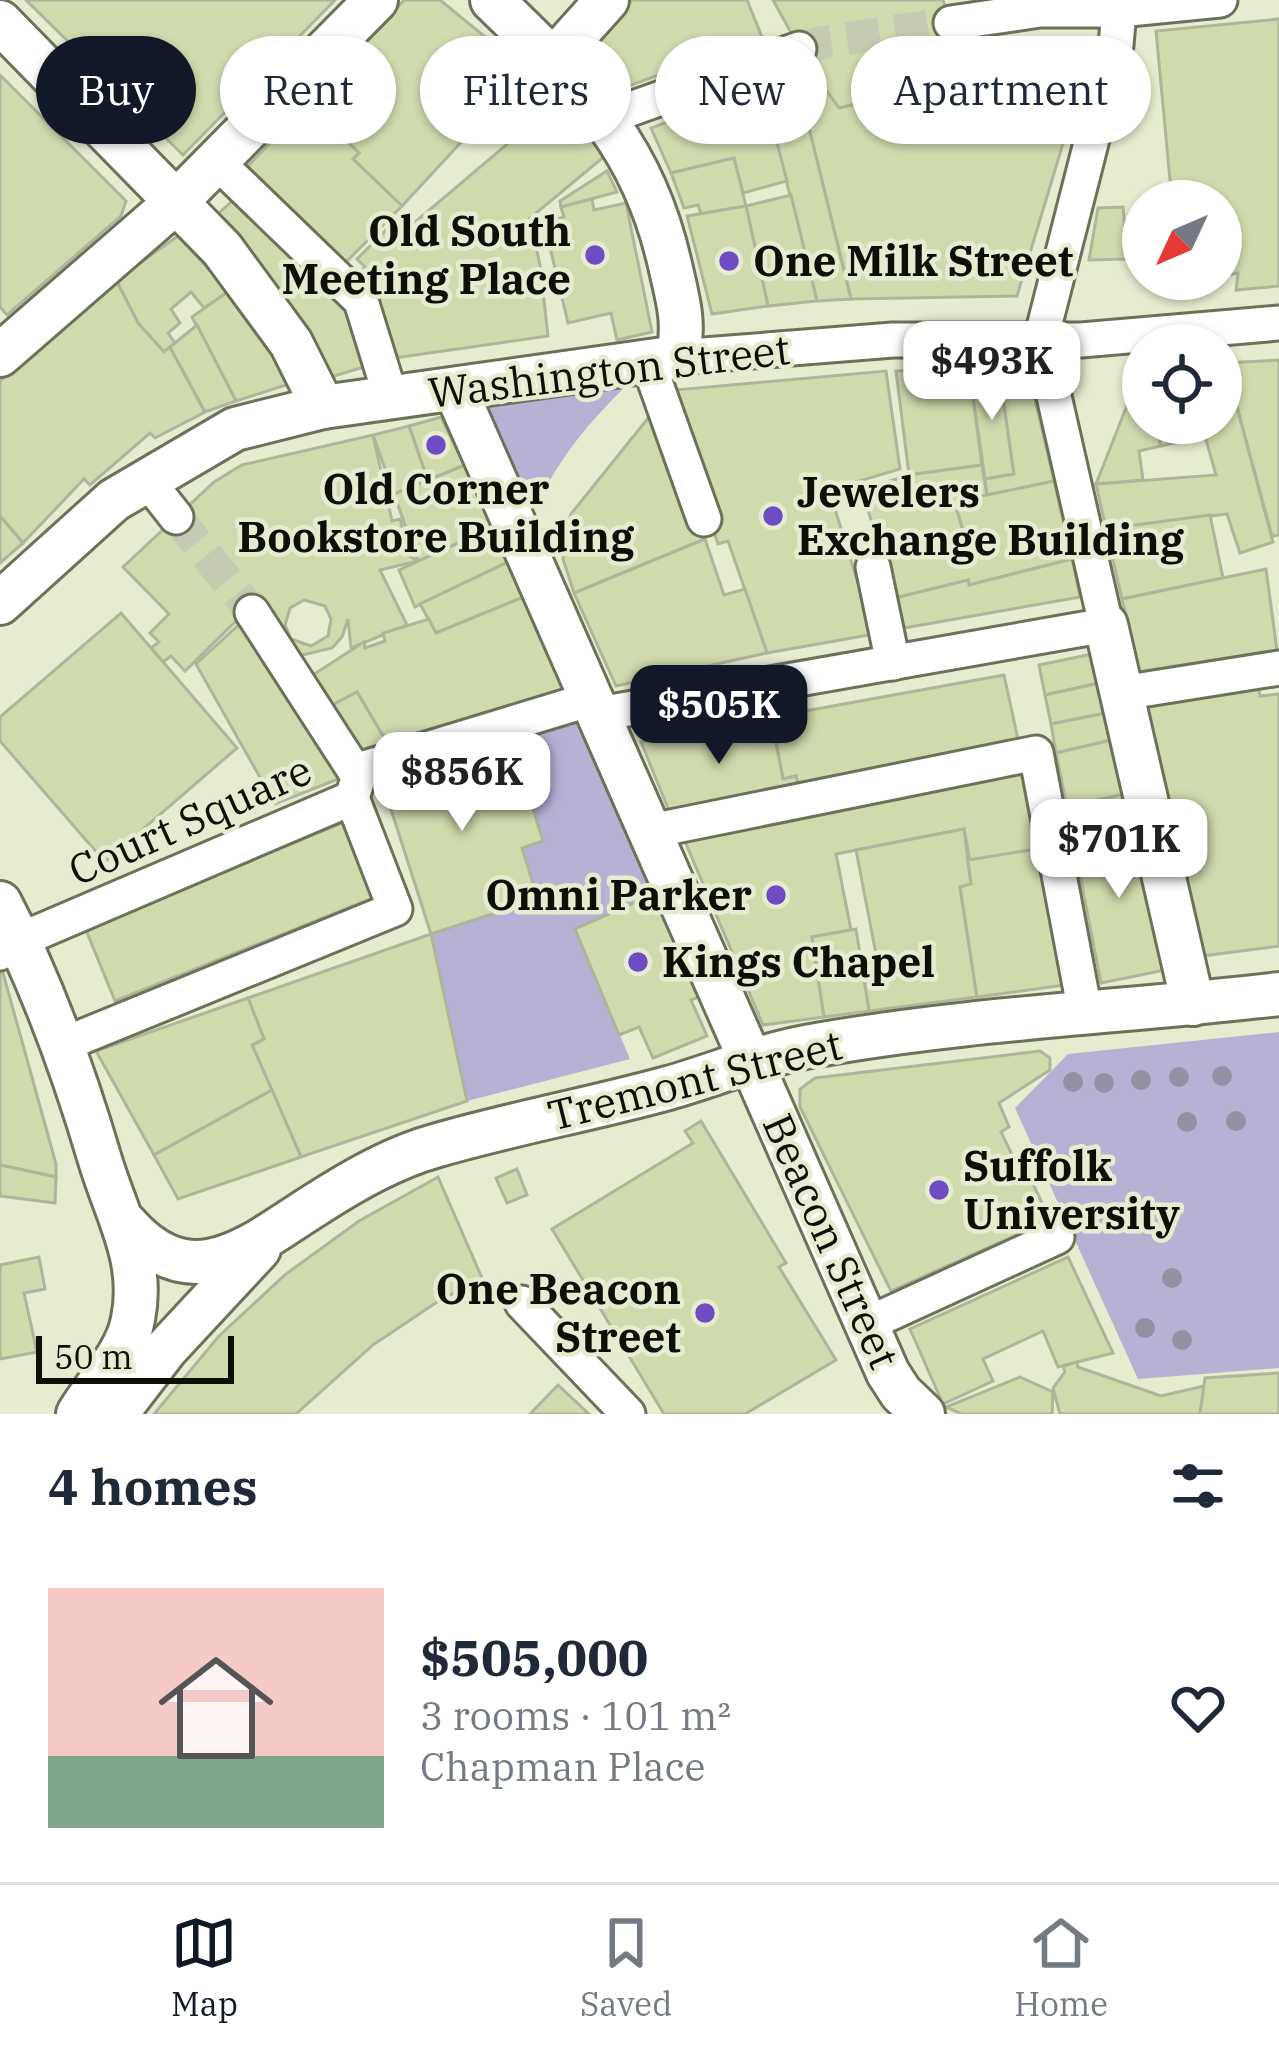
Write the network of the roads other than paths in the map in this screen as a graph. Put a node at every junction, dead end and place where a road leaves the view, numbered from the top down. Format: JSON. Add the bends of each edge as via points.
{"nodes":[{"id":1,"x":376,"y":0,"type":"edge"},
{"id":2,"x":491,"y":0,"type":"edge"},
{"id":3,"x":608,"y":0,"type":"edge"},
{"id":4,"x":1209,"y":1,"type":"edge"},
{"id":5,"x":951,"y":15,"type":"tunnel mouth"},
{"id":6,"x":1118,"y":18,"type":"edge"},
{"id":7,"x":0,"y":22,"type":"edge"},
{"id":8,"x":528,"y":36,"type":"edge"},
{"id":9,"x":575,"y":36,"type":"edge"},
{"id":10,"x":622,"y":144,"type":"edge"},
{"id":11,"x":217,"y":162,"type":"junction"},
{"id":12,"x":176,"y":202,"type":"junction"},
{"id":13,"x":1279,"y":323,"type":"edge"},
{"id":14,"x":1041,"y":339,"type":"junction"},
{"id":15,"x":0,"y":355,"type":"edge"},
{"id":16,"x":663,"y":360,"type":"junction"},
{"id":17,"x":455,"y":389,"type":"junction"},
{"id":18,"x":391,"y":398,"type":"junction"},
{"id":19,"x":322,"y":407,"type":"junction"},
{"id":20,"x":147,"y":480,"type":"junction"},
{"id":21,"x":176,"y":517,"type":"tunnel mouth"},
{"id":22,"x":704,"y":519,"type":"dead end"},
{"id":23,"x":873,"y":567,"type":"dead end"},
{"id":24,"x":0,"y":603,"type":"edge"},
{"id":25,"x":252,"y":612,"type":"tunnel mouth"},
{"id":26,"x":1106,"y":625,"type":"junction"},
{"id":27,"x":892,"y":663,"type":"junction"},
{"id":28,"x":1279,"y":668,"type":"edge"},
{"id":29,"x":1122,"y":693,"type":"junction"},
{"id":30,"x":588,"y":709,"type":"junction"},
{"id":31,"x":355,"y":787,"type":"junction"},
{"id":32,"x":651,"y":831,"type":"junction"},
{"id":33,"x":6,"y":932,"type":"edge"},
{"id":34,"x":1279,"y":994,"type":"edge"},
{"id":35,"x":1193,"y":1004,"type":"junction"},
{"id":36,"x":1085,"y":1012,"type":"junction"},
{"id":37,"x":62,"y":1045,"type":"junction"},
{"id":38,"x":751,"y":1061,"type":"junction"},
{"id":39,"x":125,"y":1223,"type":"junction"},
{"id":40,"x":278,"y":1232,"type":"junction"},
{"id":41,"x":1057,"y":1237,"type":"dead end"},
{"id":42,"x":522,"y":1303,"type":"dead end"},
{"id":43,"x":867,"y":1324,"type":"junction"},
{"id":44,"x":901,"y":1407,"type":"edge"},
{"id":45,"x":78,"y":1414,"type":"edge"},
{"id":46,"x":116,"y":1414,"type":"edge"},
{"id":47,"x":628,"y":1414,"type":"edge"}],
"edges":[{"from":1,"to":11,"type":"main road"},
{"from":2,"to":8,"type":"main road"},
{"from":3,"to":9,"type":"main road"},
{"from":4,"to":6,"type":"street"},
{"from":5,"to":6,"type":"street","via":[[1040,10]]},
{"from":6,"to":14,"type":"street"},
{"from":7,"to":12,"type":"main road"},
{"from":10,"to":16,"type":"main road","via":[[658,219],[684,328]]},
{"from":11,"to":12,"type":"main road"},
{"from":11,"to":18,"type":"street","via":[[361,301]]},
{"from":12,"to":15,"type":"main road"},
{"from":12,"to":19,"type":"main road","via":[[291,343]]},
{"from":13,"to":14,"type":"street","name":"Washington Street"},
{"from":14,"to":16,"type":"street","name":"Washington Street","via":[[893,340]]},
{"from":14,"to":26,"type":"street"},
{"from":16,"to":17,"type":"main road","name":"Washington Street"},
{"from":16,"to":22,"type":"street"},
{"from":17,"to":18,"type":"main road","name":"Washington Street"},
{"from":17,"to":30,"type":"main road","name":"Beacon Street"},
{"from":18,"to":19,"type":"main road","name":"Washington Street"},
{"from":19,"to":20,"type":"main road","name":"Washington Street","via":[[235,430]]},
{"from":20,"to":21,"type":"street"},
{"from":20,"to":24,"type":"main road","name":"Washington Street"},
{"from":23,"to":27,"type":"street"},
{"from":25,"to":31,"type":"street"},
{"from":26,"to":27,"type":"street"},
{"from":26,"to":29,"type":"main road"},
{"from":27,"to":30,"type":"street"},
{"from":28,"to":29,"type":"street"},
{"from":29,"to":35,"type":"main road"},
{"from":30,"to":31,"type":"street","via":[[361,769]]},
{"from":30,"to":32,"type":"main road","name":"Beacon Street"},
{"from":31,"to":33,"type":"street","name":"Court Square"},
{"from":31,"to":37,"type":"street","name":"Court Square","via":[[395,909]]},
{"from":32,"to":36,"type":"street","via":[[1036,753]]},
{"from":32,"to":38,"type":"main road","name":"Beacon Street"},
{"from":33,"to":37,"type":"main road"},
{"from":34,"to":35,"type":"main road","name":"Tremont Street"},
{"from":35,"to":36,"type":"main road","name":"Tremont Street"},
{"from":36,"to":38,"type":"main road","name":"Tremont Street","via":[[819,1044]]},
{"from":37,"to":39,"type":"main road"},
{"from":38,"to":40,"type":"main road","name":"Tremont Street","via":[[421,1150]]},
{"from":38,"to":43,"type":"main road","name":"Beacon Street"},
{"from":39,"to":40,"type":"main road","via":[[156,1250],[198,1262],[240,1254]]},
{"from":39,"to":45,"type":"main road","via":[[136,1275],[131,1330]]},
{"from":40,"to":46,"type":"main road","via":[[178,1335]]},
{"from":41,"to":43,"type":"street"},
{"from":42,"to":47,"type":"street"},
{"from":43,"to":44,"type":"main road","name":"Beacon Street"}]}
